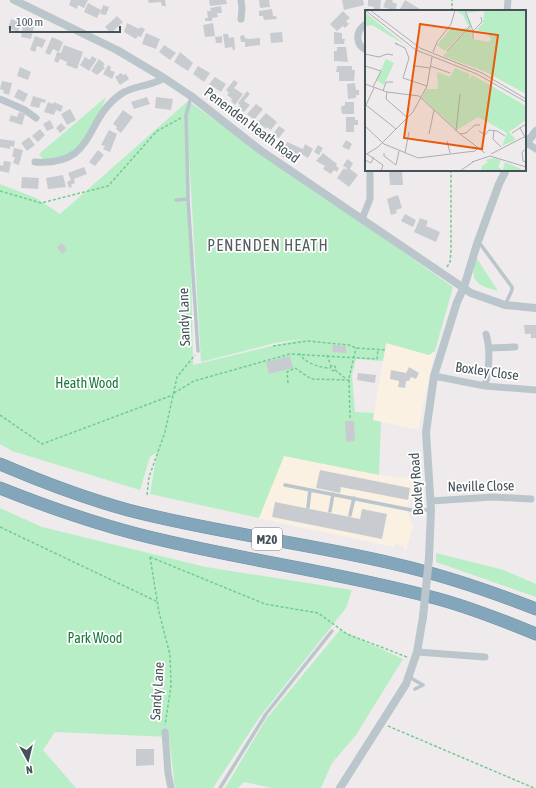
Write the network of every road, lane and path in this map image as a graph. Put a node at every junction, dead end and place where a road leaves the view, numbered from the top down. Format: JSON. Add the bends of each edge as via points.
{"nodes":[{"id":1,"x":14,"y":0,"type":"edge"},
{"id":2,"x":241,"y":0,"type":"edge"},
{"id":3,"x":29,"y":3,"type":"edge"},
{"id":4,"x":241,"y":19,"type":"dead end"},
{"id":5,"x":365,"y":25,"type":"edge"},
{"id":6,"x":365,"y":49,"type":"edge"},
{"id":7,"x":164,"y":78,"type":"junction"},
{"id":8,"x":191,"y":96,"type":"junction"},
{"id":9,"x":0,"y":99,"type":"edge"},
{"id":10,"x":186,"y":115,"type":"junction"},
{"id":11,"x":36,"y":118,"type":"dead end"},
{"id":12,"x":536,"y":131,"type":"edge"},
{"id":13,"x":526,"y":144,"type":"edge"},
{"id":14,"x":536,"y":149,"type":"edge"},
{"id":15,"x":35,"y":162,"type":"dead end"},
{"id":16,"x":370,"y":171,"type":"edge"},
{"id":17,"x":451,"y":171,"type":"edge"},
{"id":18,"x":506,"y":171,"type":"edge"},
{"id":19,"x":0,"y":191,"type":"edge"},
{"id":20,"x":176,"y":200,"type":"dead end"},
{"id":21,"x":188,"y":200,"type":"junction"},
{"id":22,"x":362,"y":220,"type":"junction"},
{"id":23,"x":476,"y":244,"type":"junction"},
{"id":24,"x":450,"y":262,"type":"dead end"},
{"id":25,"x":464,"y":287,"type":"junction"},
{"id":26,"x":505,"y":304,"type":"junction"},
{"id":27,"x":536,"y":308,"type":"edge"},
{"id":28,"x":486,"y":334,"type":"dead end"},
{"id":29,"x":273,"y":346,"type":"dead end"},
{"id":30,"x":515,"y":347,"type":"dead end"},
{"id":31,"x":356,"y":348,"type":"junction"},
{"id":32,"x":490,"y":348,"type":"junction"},
{"id":33,"x":378,"y":349,"type":"junction"},
{"id":34,"x":386,"y":350,"type":"dead end"},
{"id":35,"x":198,"y":351,"type":"joint"},
{"id":36,"x":299,"y":354,"type":"junction"},
{"id":37,"x":328,"y":355,"type":"junction"},
{"id":38,"x":354,"y":357,"type":"junction"},
{"id":39,"x":331,"y":367,"type":"junction"},
{"id":40,"x":434,"y":376,"type":"junction"},
{"id":41,"x":346,"y":379,"type":"junction"},
{"id":42,"x":349,"y":380,"type":"junction"},
{"id":43,"x":288,"y":383,"type":"dead end"},
{"id":44,"x":485,"y":386,"type":"junction"},
{"id":45,"x":536,"y":390,"type":"edge"},
{"id":46,"x":173,"y":394,"type":"junction"},
{"id":47,"x":0,"y":415,"type":"edge"},
{"id":48,"x":350,"y":418,"type":"dead end"},
{"id":49,"x":0,"y":464,"type":"edge"},
{"id":50,"x":285,"y":485,"type":"dead end"},
{"id":51,"x":0,"y":488,"type":"edge"},
{"id":52,"x":310,"y":490,"type":"junction"},
{"id":53,"x":333,"y":494,"type":"junction"},
{"id":54,"x":148,"y":495,"type":"dead end"},
{"id":55,"x":354,"y":498,"type":"junction"},
{"id":56,"x":531,"y":499,"type":"dead end"},
{"id":57,"x":431,"y":501,"type":"junction"},
{"id":58,"x":308,"y":507,"type":"dead end"},
{"id":59,"x":431,"y":510,"type":"junction"},
{"id":60,"x":330,"y":511,"type":"dead end"},
{"id":61,"x":350,"y":515,"type":"dead end"},
{"id":62,"x":0,"y":527,"type":"edge"},
{"id":63,"x":158,"y":602,"type":"junction"},
{"id":64,"x":536,"y":609,"type":"edge"},
{"id":65,"x":332,"y":631,"type":"dead end"},
{"id":66,"x":536,"y":634,"type":"edge"},
{"id":67,"x":416,"y":656,"type":"junction"},
{"id":68,"x":485,"y":657,"type":"dead end"},
{"id":69,"x":409,"y":677,"type":"junction"},
{"id":70,"x":415,"y":689,"type":"dead end"},
{"id":71,"x":381,"y":723,"type":"junction"},
{"id":72,"x":165,"y":732,"type":"joint"},
{"id":73,"x":170,"y":787,"type":"edge"},
{"id":74,"x":220,"y":788,"type":"edge"},
{"id":75,"x":340,"y":788,"type":"edge"},
{"id":76,"x":534,"y":788,"type":"edge"}],
"edges":[{"from":1,"to":3,"type":"street","name":"Penenden Heath Road"},
{"from":2,"to":4,"type":"street"},
{"from":3,"to":7,"type":"street","name":"Penenden Heath Road"},
{"from":5,"to":6,"type":"street","via":[[359,30],[357,38]]},
{"from":7,"to":8,"type":"street","name":"Penenden Heath Road"},
{"from":7,"to":15,"type":"street","via":[[154,84],[135,86],[120,94],[110,103],[84,144],[71,156],[58,162]]},
{"from":8,"to":10,"type":"lane","name":"Sandy Lane"},
{"from":8,"to":22,"type":"street","name":"Penenden Heath Road","via":[[260,150]]},
{"from":9,"to":11,"type":"street","via":[[26,110]]},
{"from":10,"to":19,"type":"path","via":[[158,132],[108,186],[41,203]]},
{"from":10,"to":21,"type":"lane","name":"Sandy Lane"},
{"from":12,"to":13,"type":"street"},
{"from":13,"to":14,"type":"street"},
{"from":16,"to":22,"type":"street","via":[[370,199]]},
{"from":17,"to":24,"type":"path"},
{"from":18,"to":23,"type":"street","name":"Boxley Road"},
{"from":20,"to":21,"type":"lane"},
{"from":21,"to":35,"type":"lane","name":"Sandy Lane"},
{"from":22,"to":25,"type":"street","name":"Penenden Heath Road"},
{"from":23,"to":25,"type":"street","name":"Boxley Road"},
{"from":23,"to":26,"type":"lane","via":[[481,245],[512,287]]},
{"from":25,"to":26,"type":"street","name":"Penenden Heath Road","via":[[477,296]]},
{"from":25,"to":40,"type":"street","name":"Boxley Road"},
{"from":26,"to":27,"type":"street","name":"Penenden Heath Road"},
{"from":28,"to":32,"type":"street"},
{"from":29,"to":31,"type":"path","via":[[308,341],[349,344]]},
{"from":30,"to":32,"type":"street"},
{"from":31,"to":33,"type":"path"},
{"from":31,"to":38,"type":"path"},
{"from":32,"to":44,"type":"street"},
{"from":33,"to":34,"type":"path"},
{"from":33,"to":38,"type":"path","via":[[377,359]]},
{"from":35,"to":46,"type":"path","name":"Sandy Lane","via":[[178,377]]},
{"from":36,"to":37,"type":"path"},
{"from":36,"to":39,"type":"path","via":[[303,359],[320,367]]},
{"from":36,"to":46,"type":"path","via":[[290,354],[194,381]]},
{"from":37,"to":38,"type":"path"},
{"from":37,"to":39,"type":"path"},
{"from":38,"to":42,"type":"path"},
{"from":39,"to":41,"type":"path","via":[[334,366]]},
{"from":40,"to":44,"type":"street","name":"Boxley Close"},
{"from":40,"to":57,"type":"street","name":"Boxley Road","via":[[426,432]]},
{"from":41,"to":42,"type":"path"},
{"from":41,"to":43,"type":"path","via":[[310,379],[295,368],[287,372]]},
{"from":42,"to":48,"type":"path"},
{"from":44,"to":45,"type":"street","name":"Boxley Close"},
{"from":46,"to":47,"type":"path","via":[[42,444]]},
{"from":46,"to":54,"type":"path","name":"Sandy Lane","via":[[165,432],[149,477]]},
{"from":49,"to":64,"type":"highway","number":"M20","via":[[74,493],[129,510],[395,564],[463,582]]},
{"from":50,"to":52,"type":"lane"},
{"from":51,"to":66,"type":"highway","number":"M20","via":[[70,515],[127,532],[404,590],[458,605]]},
{"from":52,"to":53,"type":"lane"},
{"from":52,"to":58,"type":"lane"},
{"from":53,"to":55,"type":"lane"},
{"from":53,"to":60,"type":"lane"},
{"from":55,"to":59,"type":"lane","via":[[411,510]]},
{"from":55,"to":61,"type":"lane"},
{"from":56,"to":57,"type":"street","name":"Neville Close","via":[[493,497]]},
{"from":57,"to":59,"type":"street","name":"Boxley Road"},
{"from":59,"to":67,"type":"street","name":"Boxley Road","bridge":true,"via":[[430,558]]},
{"from":62,"to":63,"type":"path"},
{"from":63,"to":67,"type":"path","name":"Sandy Lane","via":[[150,557],[265,604],[318,613],[347,634]]},
{"from":63,"to":72,"type":"path","name":"Sandy Lane","via":[[171,671]]},
{"from":65,"to":74,"type":"lane","via":[[266,714]]},
{"from":67,"to":68,"type":"street"},
{"from":67,"to":69,"type":"street","name":"Boxley Road"},
{"from":69,"to":70,"type":"lane","via":[[423,685]]},
{"from":69,"to":71,"type":"street","name":"Boxley Road"},
{"from":71,"to":75,"type":"street","name":"Boxley Road"},
{"from":71,"to":76,"type":"path"},
{"from":72,"to":73,"type":"street"}]}
